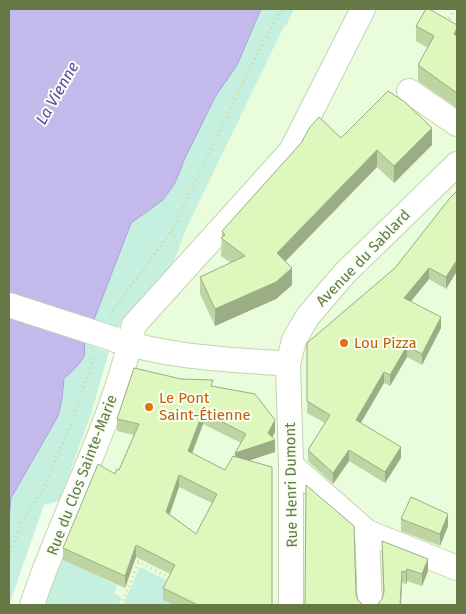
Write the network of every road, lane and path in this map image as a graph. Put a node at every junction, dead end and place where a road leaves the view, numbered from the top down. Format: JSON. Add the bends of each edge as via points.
{"nodes":[{"id":1,"x":282,"y":9,"type":"edge"},
{"id":2,"x":363,"y":9,"type":"edge"},
{"id":3,"x":455,"y":9,"type":"edge"},
{"id":4,"x":446,"y":25,"type":"edge"},
{"id":5,"x":409,"y":91,"type":"dead end"},
{"id":6,"x":457,"y":124,"type":"edge"},
{"id":7,"x":457,"y":164,"type":"edge"},
{"id":8,"x":9,"y":305,"type":"edge"},
{"id":9,"x":116,"y":335,"type":"junction"},
{"id":10,"x":95,"y":354,"type":"dead end"},
{"id":11,"x":288,"y":364,"type":"junction"},
{"id":12,"x":291,"y":465,"type":"junction"},
{"id":13,"x":367,"y":532,"type":"junction"},
{"id":14,"x":143,"y":554,"type":"edge"},
{"id":15,"x":9,"y":556,"type":"edge"},
{"id":16,"x":131,"y":558,"type":"edge"},
{"id":17,"x":139,"y":562,"type":"junction"},
{"id":18,"x":457,"y":568,"type":"edge"},
{"id":19,"x":174,"y":580,"type":"edge"},
{"id":20,"x":32,"y":605,"type":"edge"},
{"id":21,"x":121,"y":605,"type":"edge"},
{"id":22,"x":291,"y":605,"type":"edge"},
{"id":23,"x":370,"y":605,"type":"edge"}],
"edges":[{"from":1,"to":9,"type":"path"},
{"from":2,"to":9,"type":"street","name":"Rue du Clos Sainte-Marie","via":[[291,151],[134,325]]},
{"from":3,"to":4,"type":"path"},
{"from":5,"to":6,"type":"street"},
{"from":7,"to":11,"type":"street","name":"Avenue du Sablard","via":[[351,267],[308,316],[294,340]]},
{"from":8,"to":9,"type":"street","bridge":true},
{"from":9,"to":11,"type":"street","via":[[158,352]]},
{"from":9,"to":20,"type":"street","name":"Rue du Clos Sainte-Marie","via":[[104,425]]},
{"from":10,"to":15,"type":"path","via":[[43,490],[23,520]]},
{"from":11,"to":12,"type":"street","name":"Rue Henri Dumont"},
{"from":12,"to":13,"type":"street"},
{"from":12,"to":22,"type":"street","name":"Rue Henri Dumont"},
{"from":13,"to":18,"type":"street"},
{"from":13,"to":23,"type":"street"},
{"from":14,"to":17,"type":"path"},
{"from":16,"to":17,"type":"path"},
{"from":17,"to":19,"type":"path"},
{"from":17,"to":21,"type":"path"}]}
